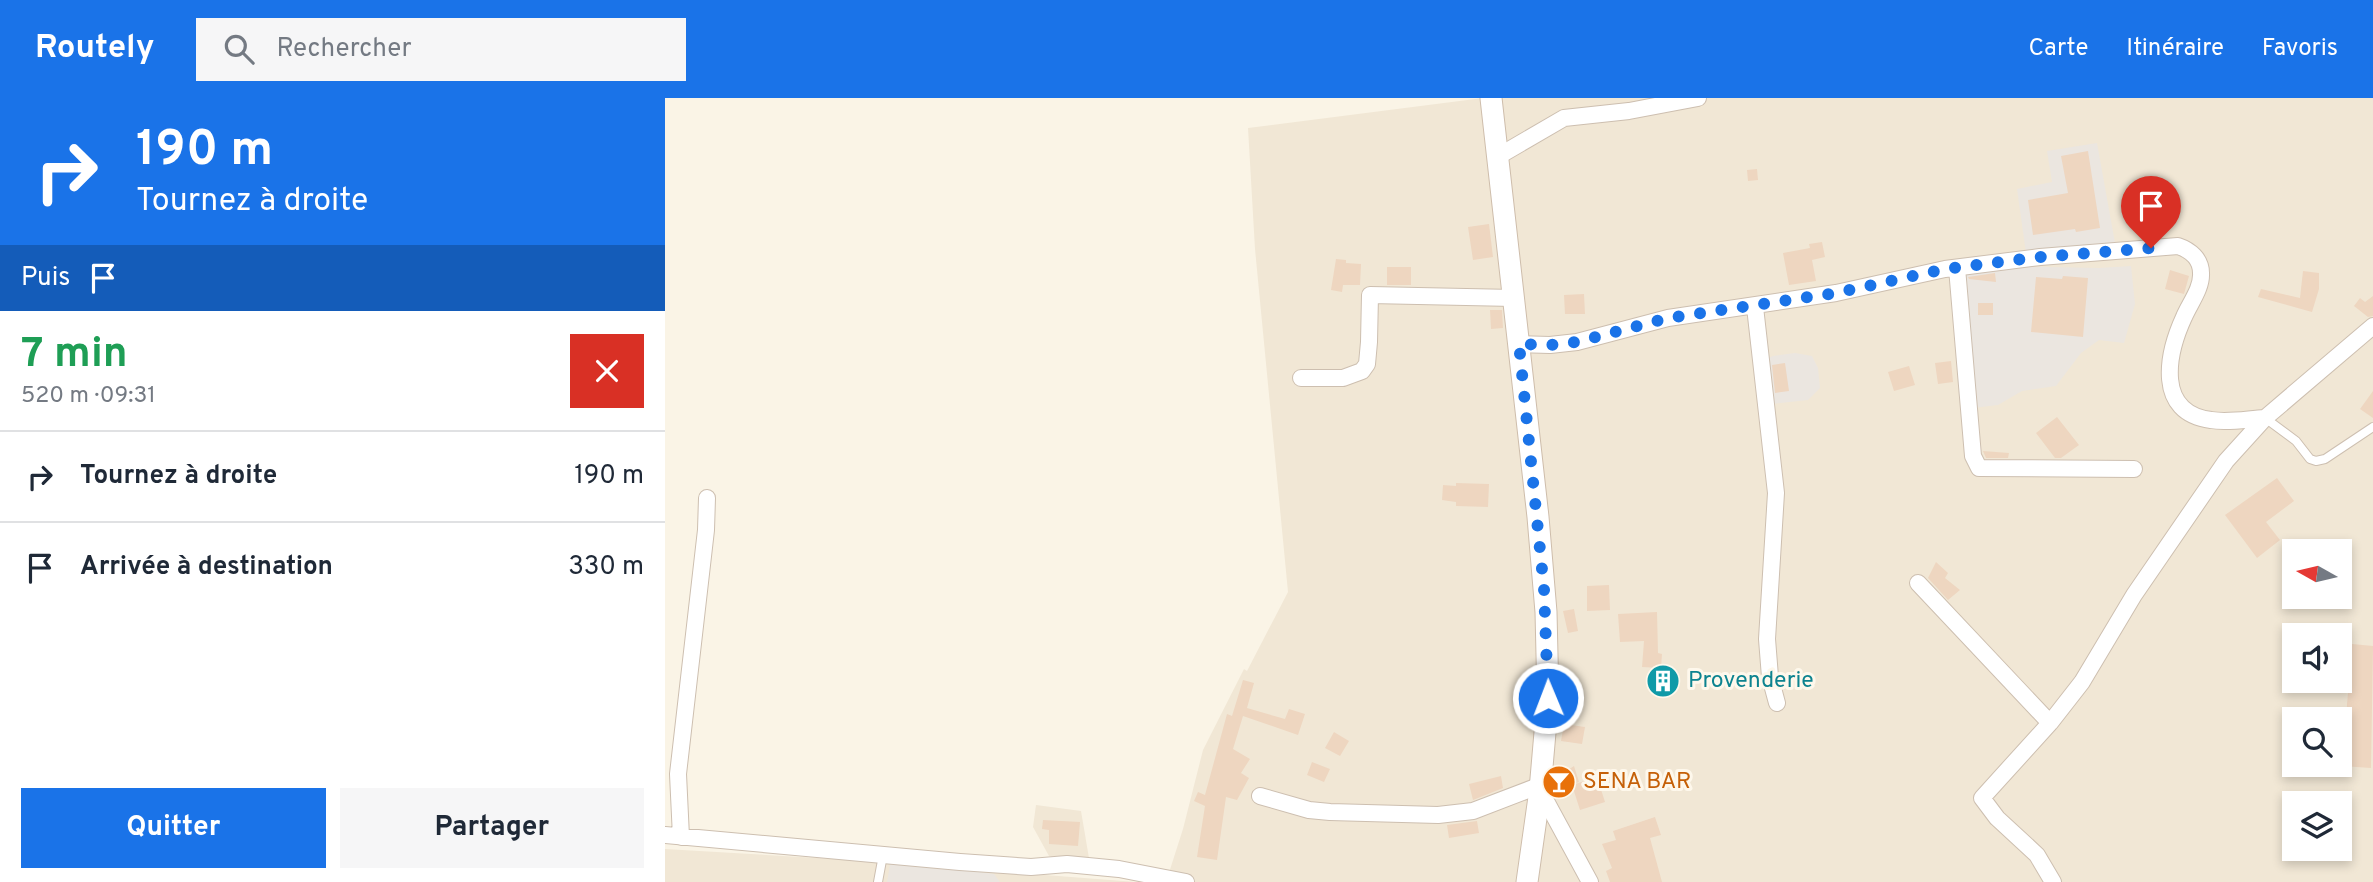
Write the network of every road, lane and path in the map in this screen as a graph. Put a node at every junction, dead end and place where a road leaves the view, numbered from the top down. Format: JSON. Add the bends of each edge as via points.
{"nodes":[{"id":1,"x":1491,"y":98,"type":"edge"},
{"id":2,"x":1698,"y":98,"type":"edge"},
{"id":3,"x":1497,"y":157,"type":"junction"},
{"id":4,"x":1957,"y":268,"type":"junction"},
{"id":5,"x":1514,"y":299,"type":"junction"},
{"id":6,"x":1755,"y":307,"type":"junction"},
{"id":7,"x":2373,"y":326,"type":"edge"},
{"id":8,"x":1519,"y":344,"type":"junction"},
{"id":9,"x":1301,"y":378,"type":"dead end"},
{"id":10,"x":2265,"y":418,"type":"junction"},
{"id":11,"x":2373,"y":427,"type":"edge"},
{"id":12,"x":2134,"y":469,"type":"dead end"},
{"id":13,"x":707,"y":498,"type":"dead end"},
{"id":14,"x":1918,"y":583,"type":"dead end"},
{"id":15,"x":1777,"y":703,"type":"dead end"},
{"id":16,"x":2050,"y":723,"type":"junction"},
{"id":17,"x":1540,"y":788,"type":"junction"},
{"id":18,"x":1260,"y":796,"type":"dead end"},
{"id":19,"x":673,"y":836,"type":"edge"},
{"id":20,"x":883,"y":855,"type":"junction"},
{"id":21,"x":878,"y":882,"type":"edge"},
{"id":22,"x":1186,"y":882,"type":"edge"},
{"id":23,"x":1528,"y":882,"type":"edge"},
{"id":24,"x":1590,"y":882,"type":"edge"},
{"id":25,"x":2053,"y":882,"type":"edge"}],
"edges":[{"from":1,"to":3,"type":"main road"},
{"from":2,"to":3,"type":"street","via":[[1564,118]]},
{"from":3,"to":5,"type":"main road"},
{"from":4,"to":6,"type":"street"},
{"from":4,"to":10,"type":"street","via":[[2178,246],[2187,250],[2202,276],[2169,359],[2169,383],[2178,402],[2192,415],[2211,420]]},
{"from":4,"to":12,"type":"street","via":[[1973,456],[1979,468]]},
{"from":5,"to":8,"type":"main road"},
{"from":5,"to":9,"type":"street","via":[[1370,295],[1367,364],[1362,371],[1343,378]]},
{"from":6,"to":8,"type":"street","via":[[1668,318],[1577,342]]},
{"from":6,"to":15,"type":"street","via":[[1776,493],[1767,639]]},
{"from":7,"to":10,"type":"street"},
{"from":8,"to":17,"type":"main road","via":[[1546,612],[1548,698]]},
{"from":10,"to":11,"type":"lane","via":[[2316,461]]},
{"from":10,"to":16,"type":"street","via":[[2218,472],[2134,595],[2082,682]]},
{"from":13,"to":19,"type":"street"},
{"from":14,"to":16,"type":"street"},
{"from":16,"to":25,"type":"street","via":[[1982,798],[2037,855]]},
{"from":17,"to":18,"type":"street","via":[[1473,811],[1438,815],[1310,810]]},
{"from":17,"to":23,"type":"main road"},
{"from":17,"to":24,"type":"street"},
{"from":19,"to":20,"type":"street"},
{"from":20,"to":21,"type":"lane"},
{"from":20,"to":22,"type":"street","via":[[1031,867],[1067,864]]}]}
